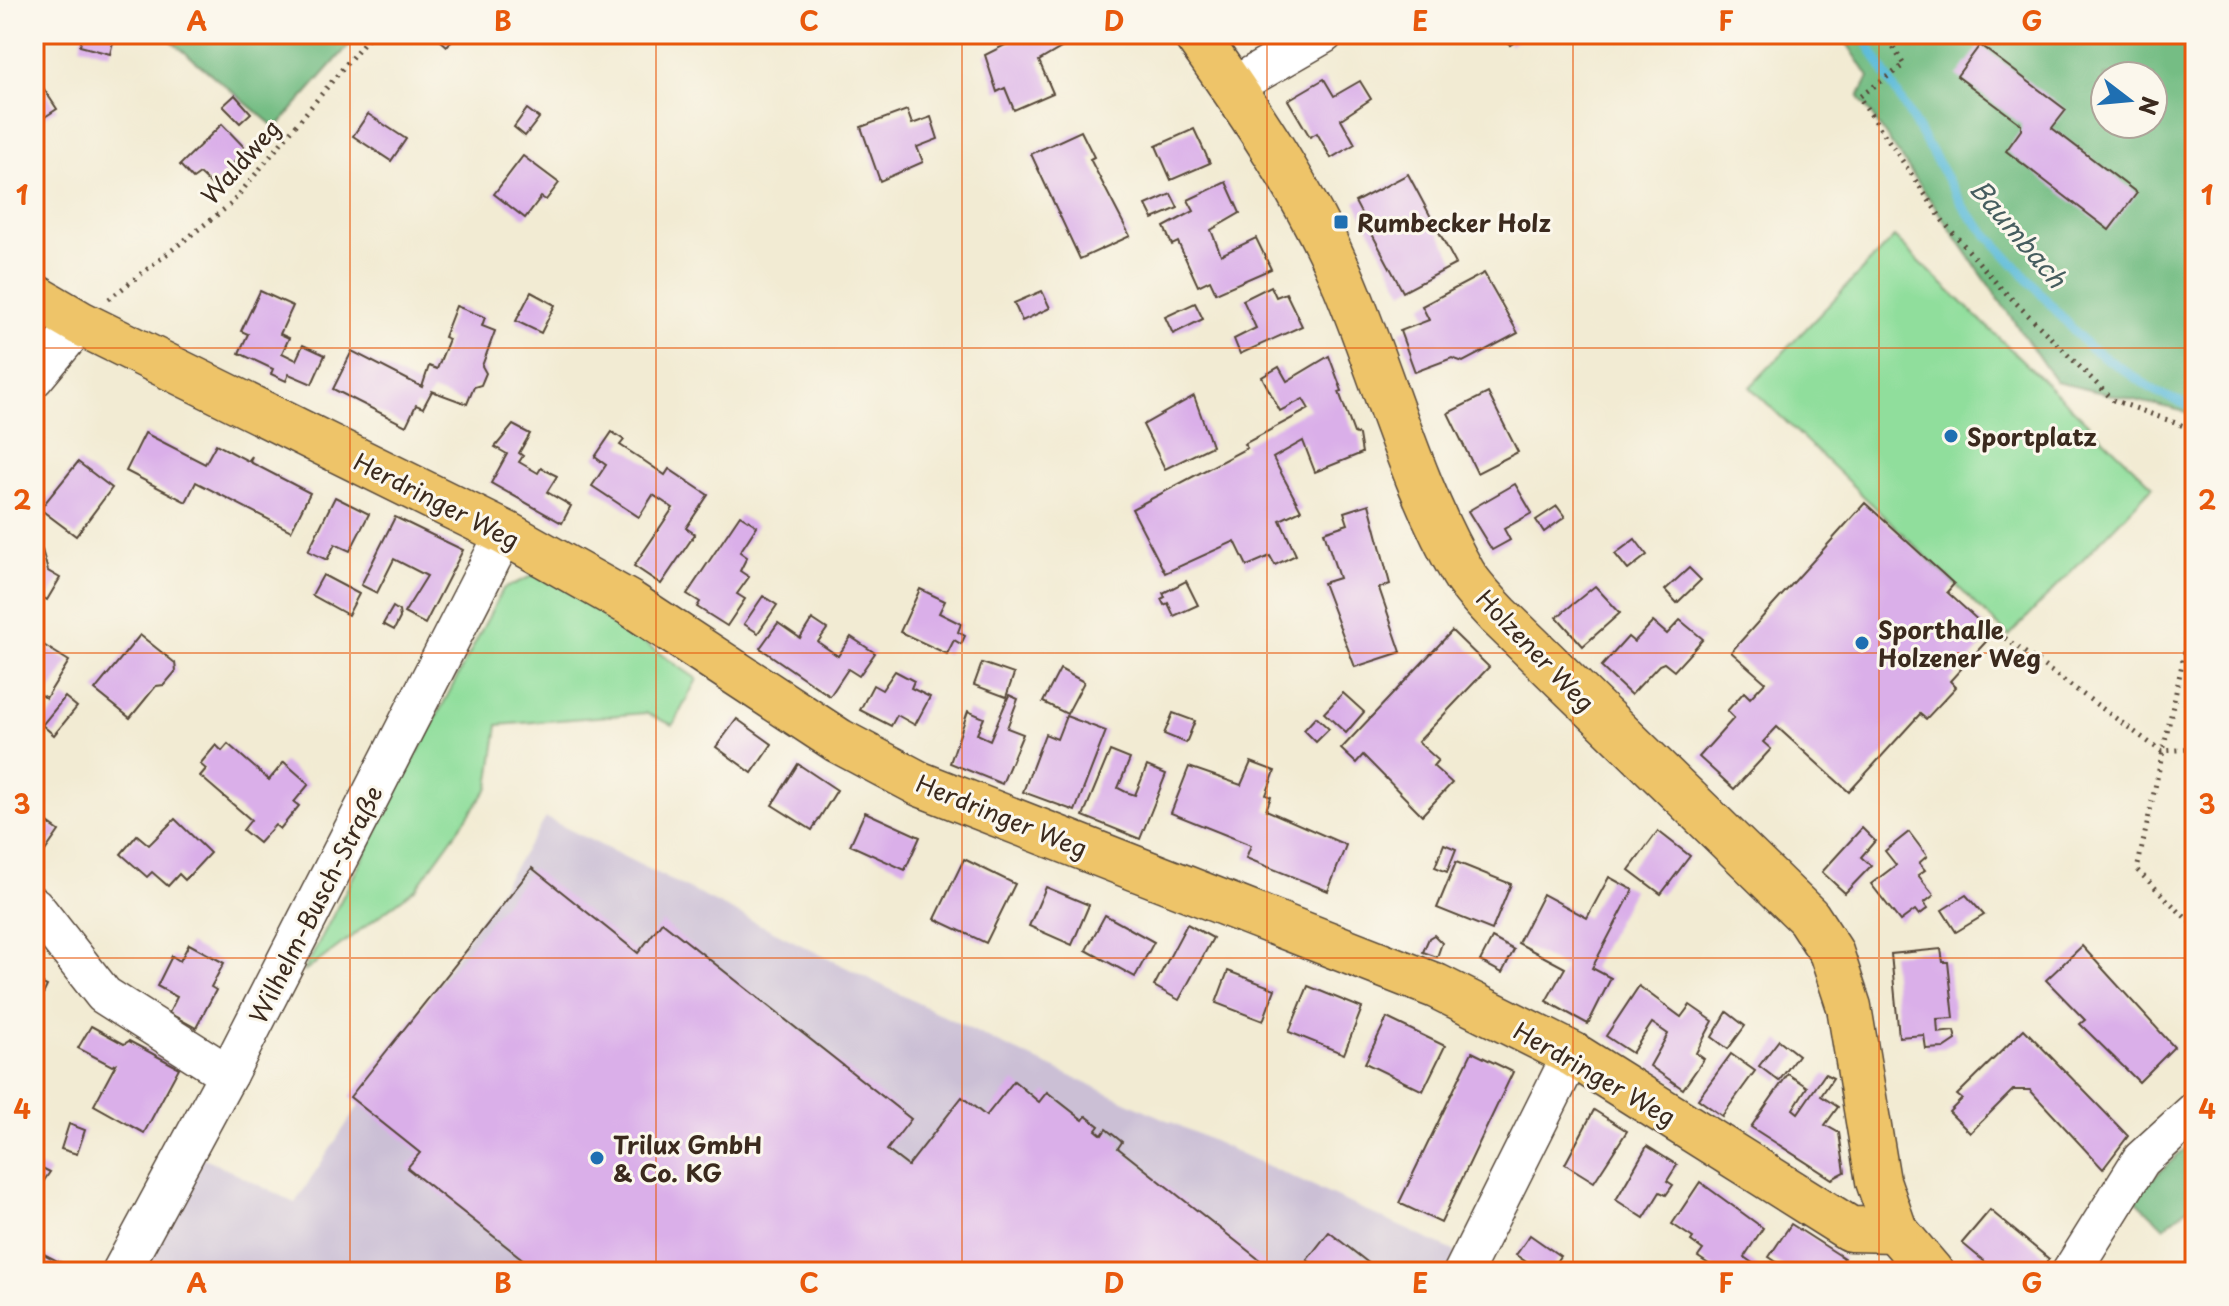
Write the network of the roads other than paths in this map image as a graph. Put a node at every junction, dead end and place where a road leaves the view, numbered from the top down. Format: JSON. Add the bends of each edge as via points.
{"nodes":[{"id":1,"x":1195,"y":34,"type":"edge"},
{"id":2,"x":1324,"y":34,"type":"edge"},
{"id":3,"x":1232,"y":87,"type":"junction"},
{"id":4,"x":34,"y":296,"type":"edge"},
{"id":5,"x":80,"y":323,"type":"junction"},
{"id":6,"x":34,"y":378,"type":"edge"},
{"id":7,"x":505,"y":533,"type":"junction"},
{"id":8,"x":34,"y":906,"type":"edge"},
{"id":9,"x":1572,"y":1054,"type":"junction"},
{"id":10,"x":228,"y":1074,"type":"junction"},
{"id":11,"x":2195,"y":1111,"type":"edge"},
{"id":12,"x":1895,"y":1230,"type":"junction"},
{"id":13,"x":121,"y":1272,"type":"edge"},
{"id":14,"x":1463,"y":1272,"type":"edge"},
{"id":15,"x":1931,"y":1272,"type":"edge"},
{"id":16,"x":2071,"y":1272,"type":"edge"}],
"edges":[{"from":1,"to":3,"type":"main road","name":"Holzener Weg"},
{"from":2,"to":3,"type":"street"},
{"from":3,"to":12,"type":"main road","name":"Holzener Weg","via":[[1318,227],[1440,528],[1465,575],[1508,626],[1808,917],[1831,952],[1849,1007],[1878,1181]]},
{"from":4,"to":5,"type":"main road","name":"Herdringer Weg"},
{"from":5,"to":6,"type":"street"},
{"from":5,"to":7,"type":"main road","name":"Herdringer Weg"},
{"from":7,"to":9,"type":"main road","name":"Herdringer Weg","via":[[631,604],[839,741],[920,784],[1436,986]]},
{"from":7,"to":10,"type":"street","name":"Wilhelm-Busch-Straße"},
{"from":8,"to":10,"type":"street","via":[[104,995]]},
{"from":9,"to":12,"type":"main road","name":"Herdringer Weg","via":[[1850,1229]]},
{"from":9,"to":14,"type":"street"},
{"from":10,"to":13,"type":"street","name":"Wilhelm-Busch-Straße"},
{"from":11,"to":16,"type":"street","via":[[2141,1160]]},
{"from":12,"to":15,"type":"main road"}]}
